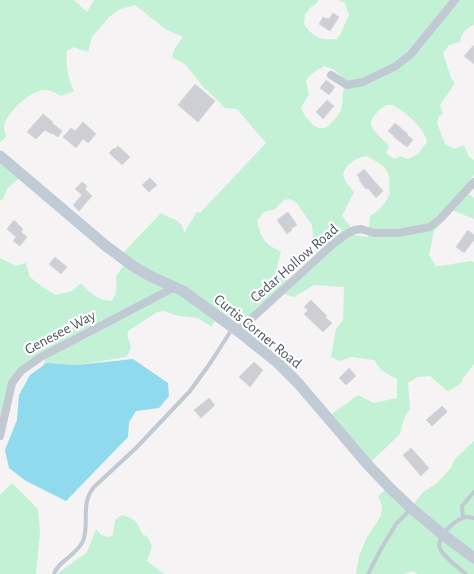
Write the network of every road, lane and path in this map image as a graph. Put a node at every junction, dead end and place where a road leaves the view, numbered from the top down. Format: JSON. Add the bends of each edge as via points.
{"nodes":[{"id":1,"x":455,"y":0,"type":"edge"},
{"id":2,"x":331,"y":75,"type":"dead end"},
{"id":3,"x":0,"y":156,"type":"edge"},
{"id":4,"x":474,"y":182,"type":"edge"},
{"id":5,"x":175,"y":287,"type":"junction"},
{"id":6,"x":236,"y":329,"type":"junction"},
{"id":7,"x":0,"y":436,"type":"edge"},
{"id":8,"x":474,"y":492,"type":"edge"},
{"id":9,"x":411,"y":508,"type":"junction"},
{"id":10,"x":463,"y":518,"type":"junction"},
{"id":11,"x":474,"y":518,"type":"edge"},
{"id":12,"x":442,"y":534,"type":"junction"},
{"id":13,"x":472,"y":553,"type":"edge"},
{"id":14,"x":370,"y":573,"type":"edge"},
{"id":15,"x":54,"y":574,"type":"edge"},
{"id":16,"x":466,"y":574,"type":"edge"}],
"edges":[{"from":1,"to":2,"type":"street","via":[[411,54],[396,66],[363,82],[347,85]]},
{"from":3,"to":5,"type":"street","name":"Curtis Corner Road","via":[[106,246],[133,266]]},
{"from":4,"to":6,"type":"street","name":"Cedar Hollow Road","via":[[430,227],[398,233],[374,233],[361,229],[348,233]]},
{"from":5,"to":6,"type":"street","name":"Curtis Corner Road"},
{"from":5,"to":7,"type":"street","name":"Genesee Way","via":[[26,367],[12,383]]},
{"from":6,"to":9,"type":"street","name":"Curtis Corner Road","via":[[288,373]]},
{"from":6,"to":15,"type":"lane","via":[[190,391],[94,487],[87,501],[82,541]]},
{"from":8,"to":10,"type":"lane","via":[[462,506]]},
{"from":9,"to":12,"type":"street","name":"Curtis Corner Road"},
{"from":9,"to":14,"type":"lane","via":[[396,524]]},
{"from":10,"to":11,"type":"lane"},
{"from":10,"to":12,"type":"lane"},
{"from":12,"to":13,"type":"street","name":"Curtis Corner Road"},
{"from":12,"to":16,"type":"lane","via":[[438,544],[440,549]]}]}
